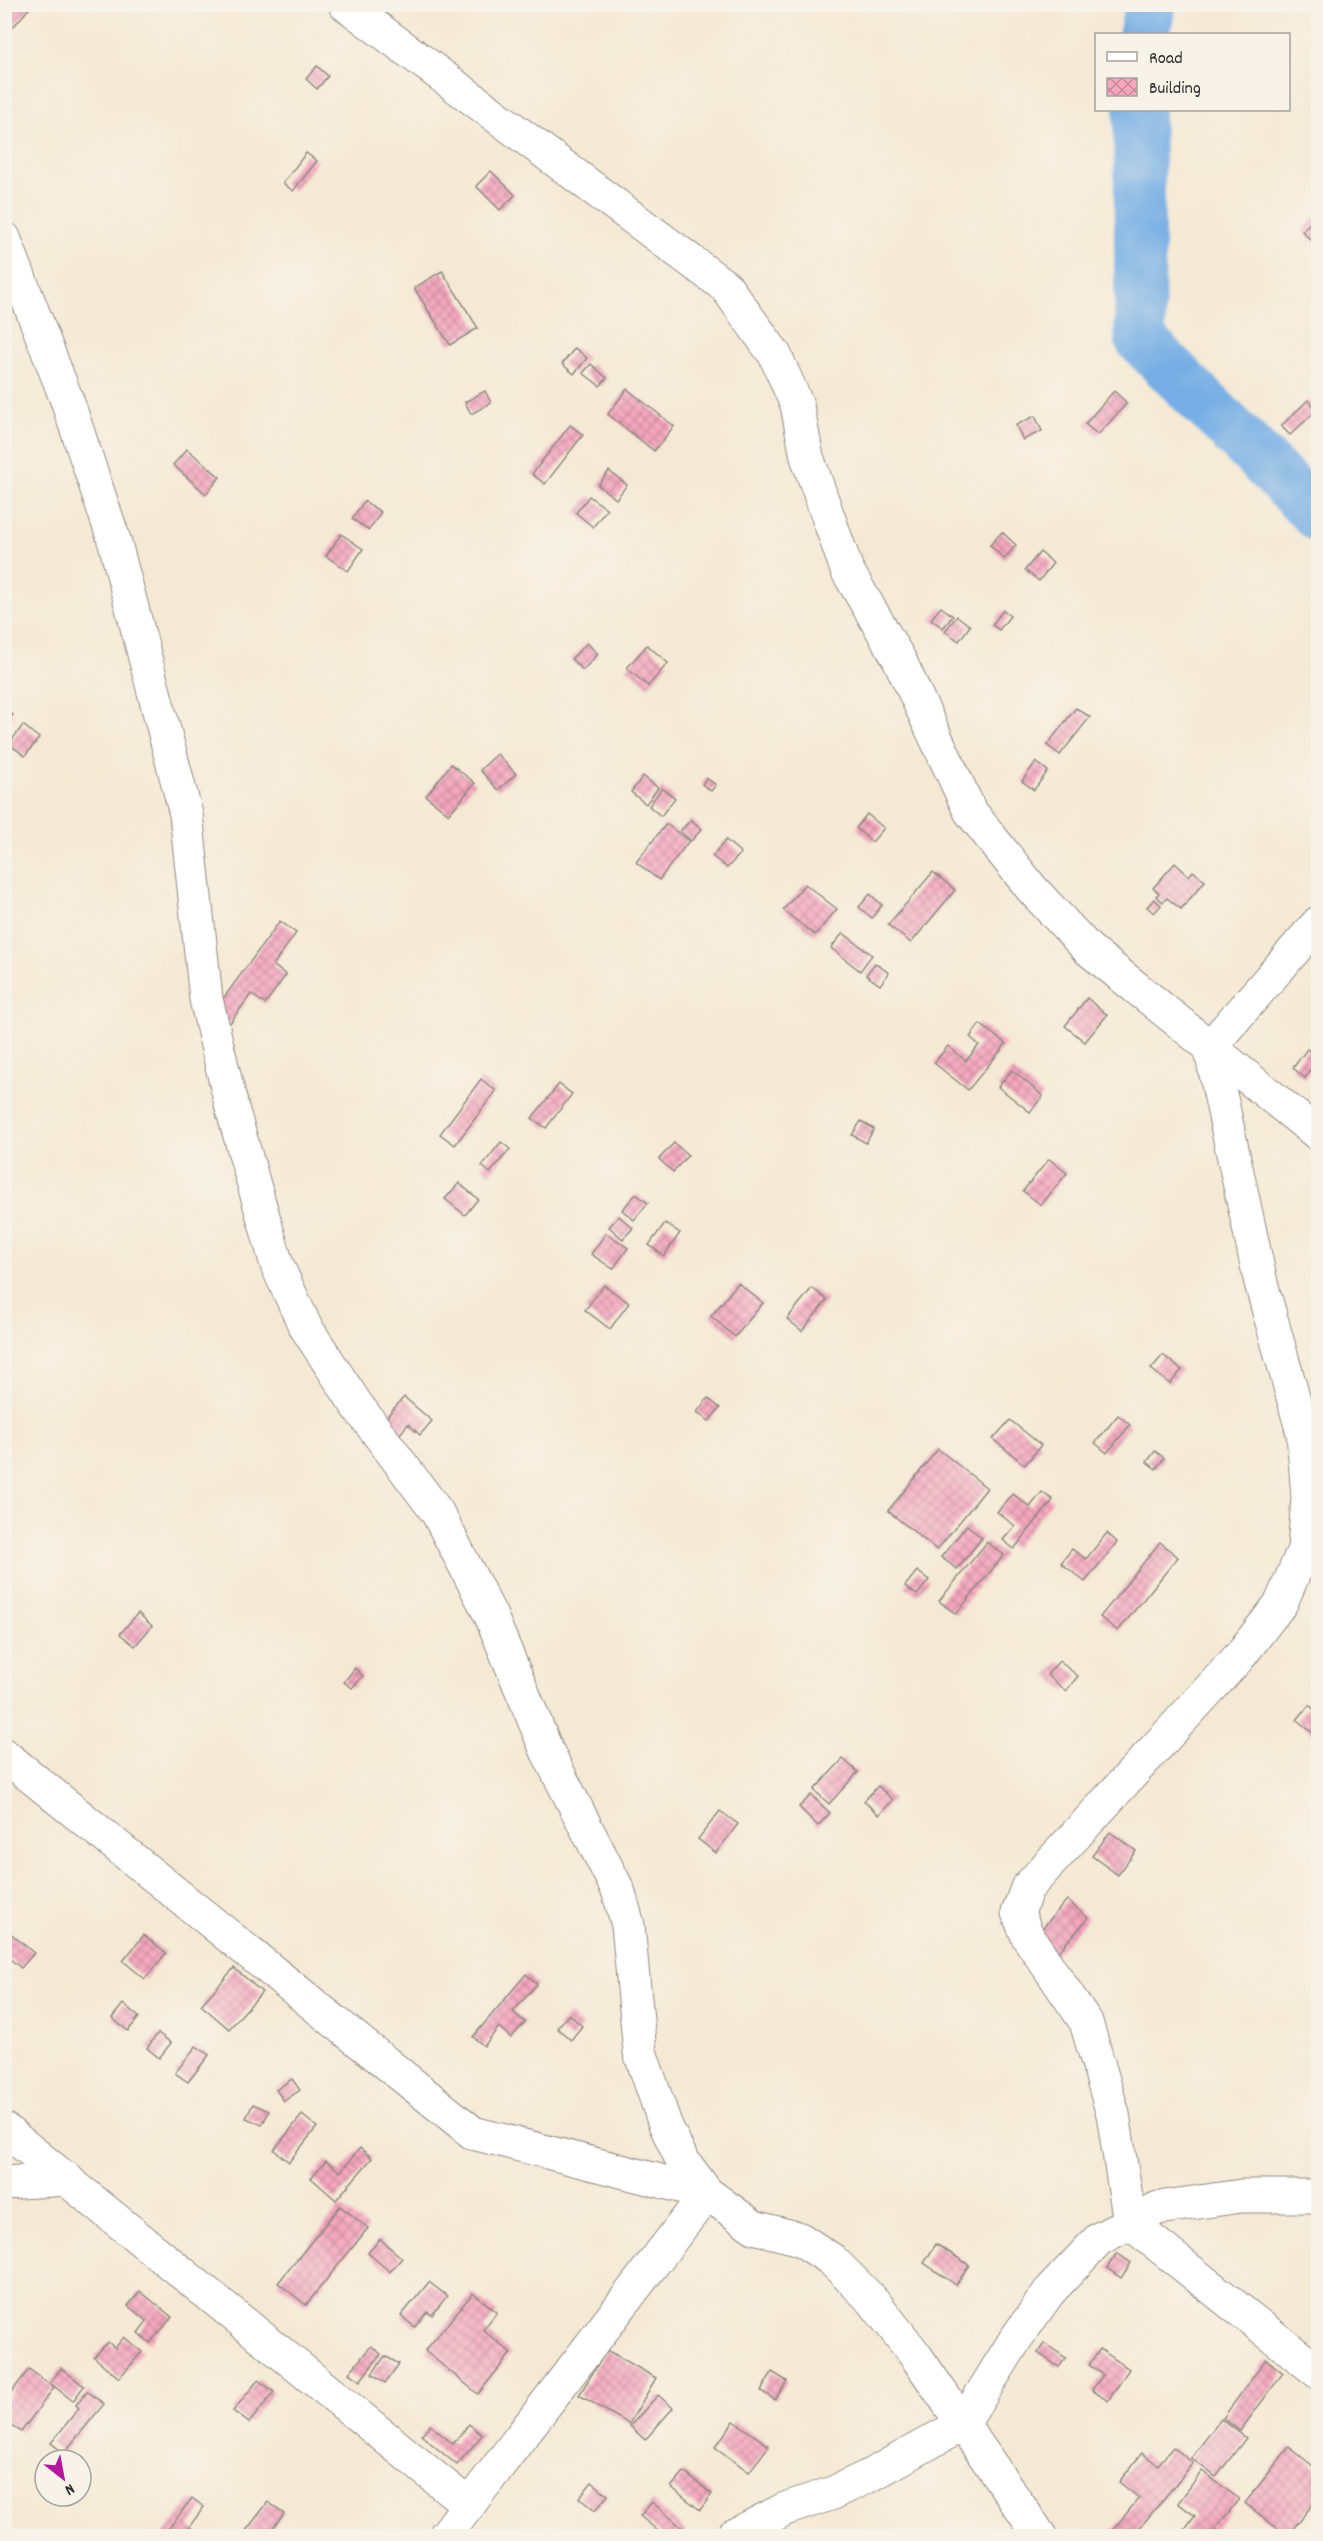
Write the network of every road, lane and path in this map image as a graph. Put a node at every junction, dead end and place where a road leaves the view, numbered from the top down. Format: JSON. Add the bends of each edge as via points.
{"nodes":[{"id":1,"x":345,"y":4,"type":"edge"},
{"id":2,"x":4,"y":238,"type":"edge"},
{"id":3,"x":1318,"y":923,"type":"edge"},
{"id":4,"x":1210,"y":1047,"type":"junction"},
{"id":5,"x":1318,"y":1134,"type":"edge"},
{"id":6,"x":4,"y":1755,"type":"edge"},
{"id":7,"x":4,"y":2129,"type":"edge"},
{"id":8,"x":67,"y":2179,"type":"junction"},
{"id":9,"x":4,"y":2183,"type":"edge"},
{"id":10,"x":707,"y":2193,"type":"junction"},
{"id":11,"x":1318,"y":2196,"type":"edge"},
{"id":12,"x":1130,"y":2223,"type":"junction"},
{"id":13,"x":1318,"y":2372,"type":"edge"},
{"id":14,"x":963,"y":2424,"type":"junction"},
{"id":15,"x":469,"y":2505,"type":"junction"},
{"id":16,"x":444,"y":2536,"type":"edge"},
{"id":17,"x":733,"y":2536,"type":"edge"},
{"id":18,"x":1040,"y":2536,"type":"edge"}],
"edges":[{"from":1,"to":4,"type":"street","via":[[726,287],[775,355],[797,405],[807,457],[848,570],[899,659],[970,811],[1032,889],[1088,949]]},
{"from":2,"to":10,"type":"street","via":[[68,403],[115,543],[186,814],[206,999],[277,1265],[311,1335],[356,1404],[437,1512],[490,1614],[547,1751],[618,1890],[628,1925],[640,2052],[681,2158]]},
{"from":3,"to":4,"type":"street"},
{"from":4,"to":5,"type":"street"},
{"from":4,"to":12,"type":"street","via":[[1261,1283],[1303,1433],[1308,1498],[1305,1549],[1281,1603],[1239,1656],[1027,1888],[1018,1913],[1028,1937],[1086,2022],[1113,2114]]},
{"from":6,"to":10,"type":"street","via":[[473,2133]]},
{"from":7,"to":8,"type":"street"},
{"from":8,"to":9,"type":"street"},
{"from":8,"to":15,"type":"street"},
{"from":10,"to":14,"type":"street","via":[[754,2227],[800,2239],[832,2260],[874,2302]]},
{"from":10,"to":15,"type":"street"},
{"from":11,"to":12,"type":"street","via":[[1241,2196],[1158,2208]]},
{"from":12,"to":13,"type":"street"},
{"from":12,"to":14,"type":"street","via":[[1099,2239],[1049,2292]]},
{"from":14,"to":17,"type":"street","via":[[871,2475],[784,2510]]},
{"from":14,"to":18,"type":"street"},
{"from":15,"to":16,"type":"street"}]}
